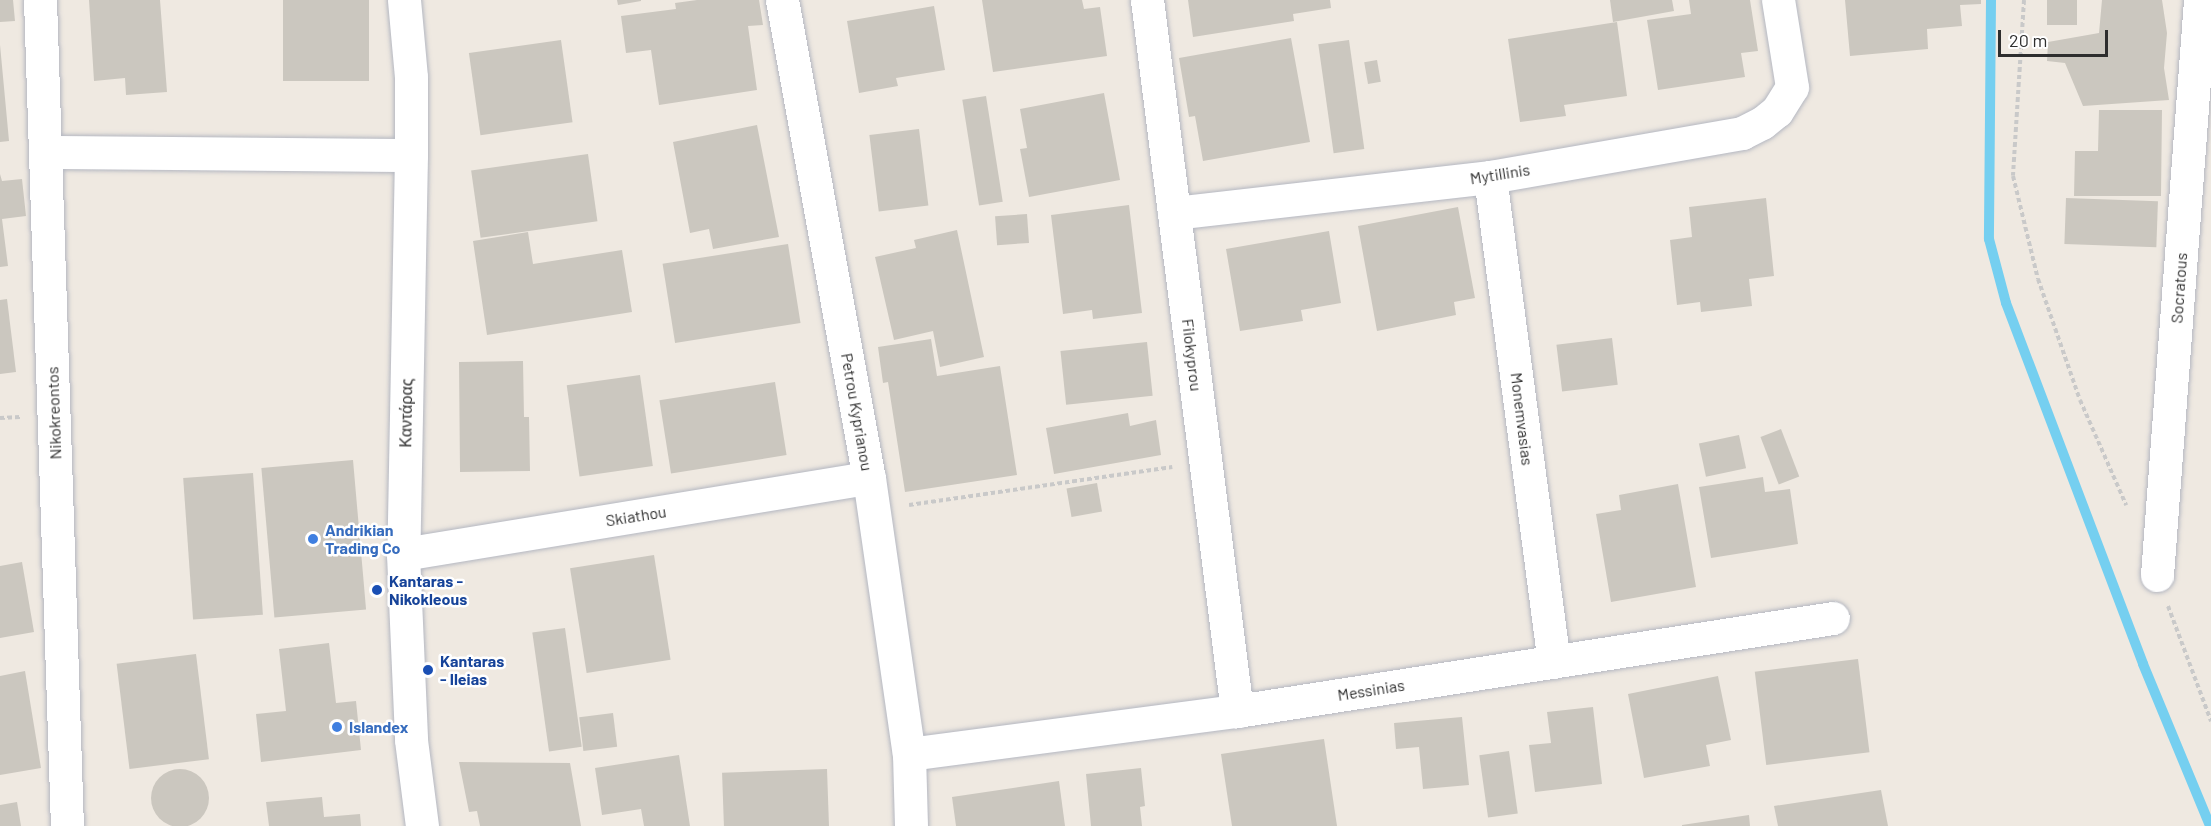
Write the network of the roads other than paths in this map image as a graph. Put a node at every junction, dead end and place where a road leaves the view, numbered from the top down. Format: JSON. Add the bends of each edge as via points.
{"nodes":[{"id":1,"x":40,"y":0,"type":"edge"},
{"id":2,"x":404,"y":0,"type":"edge"},
{"id":3,"x":782,"y":0,"type":"edge"},
{"id":4,"x":1147,"y":0,"type":"edge"},
{"id":5,"x":1778,"y":0,"type":"edge"},
{"id":6,"x":2200,"y":0,"type":"edge"},
{"id":7,"x":46,"y":152,"type":"junction"},
{"id":8,"x":411,"y":155,"type":"junction"},
{"id":9,"x":1490,"y":177,"type":"junction"},
{"id":10,"x":1174,"y":213,"type":"junction"},
{"id":11,"x":869,"y":478,"type":"junction"},
{"id":12,"x":402,"y":554,"type":"junction"},
{"id":13,"x":2157,"y":575,"type":"road end"},
{"id":14,"x":1833,"y":618,"type":"dead end"},
{"id":15,"x":1554,"y":662,"type":"junction"},
{"id":16,"x":1237,"y":711,"type":"junction"},
{"id":17,"x":909,"y":754,"type":"junction"},
{"id":18,"x":67,"y":826,"type":"edge"},
{"id":19,"x":422,"y":826,"type":"edge"},
{"id":20,"x":911,"y":826,"type":"edge"}],
"edges":[{"from":1,"to":7,"type":"street","name":"Nikokreontos"},
{"from":2,"to":8,"type":"street","name":"Καντάρας","via":[[411,77]]},
{"from":3,"to":11,"type":"street","name":"Petrou Kyprianou"},
{"from":4,"to":10,"type":"street","name":"Filokyprou"},
{"from":5,"to":9,"type":"street","name":"Mytillinis","via":[[1792,87],[1777,111],[1762,123],[1742,133]]},
{"from":6,"to":13,"type":"street","name":"Socratous"},
{"from":7,"to":8,"type":"street"},
{"from":7,"to":18,"type":"street","name":"Nikokreontos"},
{"from":8,"to":12,"type":"street","name":"Καντάρας"},
{"from":9,"to":10,"type":"street","name":"Mytillinis"},
{"from":9,"to":15,"type":"street","name":"Monemvasias"},
{"from":10,"to":16,"type":"street","name":"Filokyprou"},
{"from":11,"to":12,"type":"street","name":"Skiathou"},
{"from":11,"to":17,"type":"street","name":"Petrou Kyprianou"},
{"from":12,"to":19,"type":"street","name":"Καντάρας","via":[[411,740]]},
{"from":14,"to":15,"type":"street","name":"Messinias"},
{"from":15,"to":16,"type":"street","name":"Messinias"},
{"from":16,"to":17,"type":"street","name":"Messinias"},
{"from":17,"to":20,"type":"street","name":"Petrou Kyprianou"}]}
